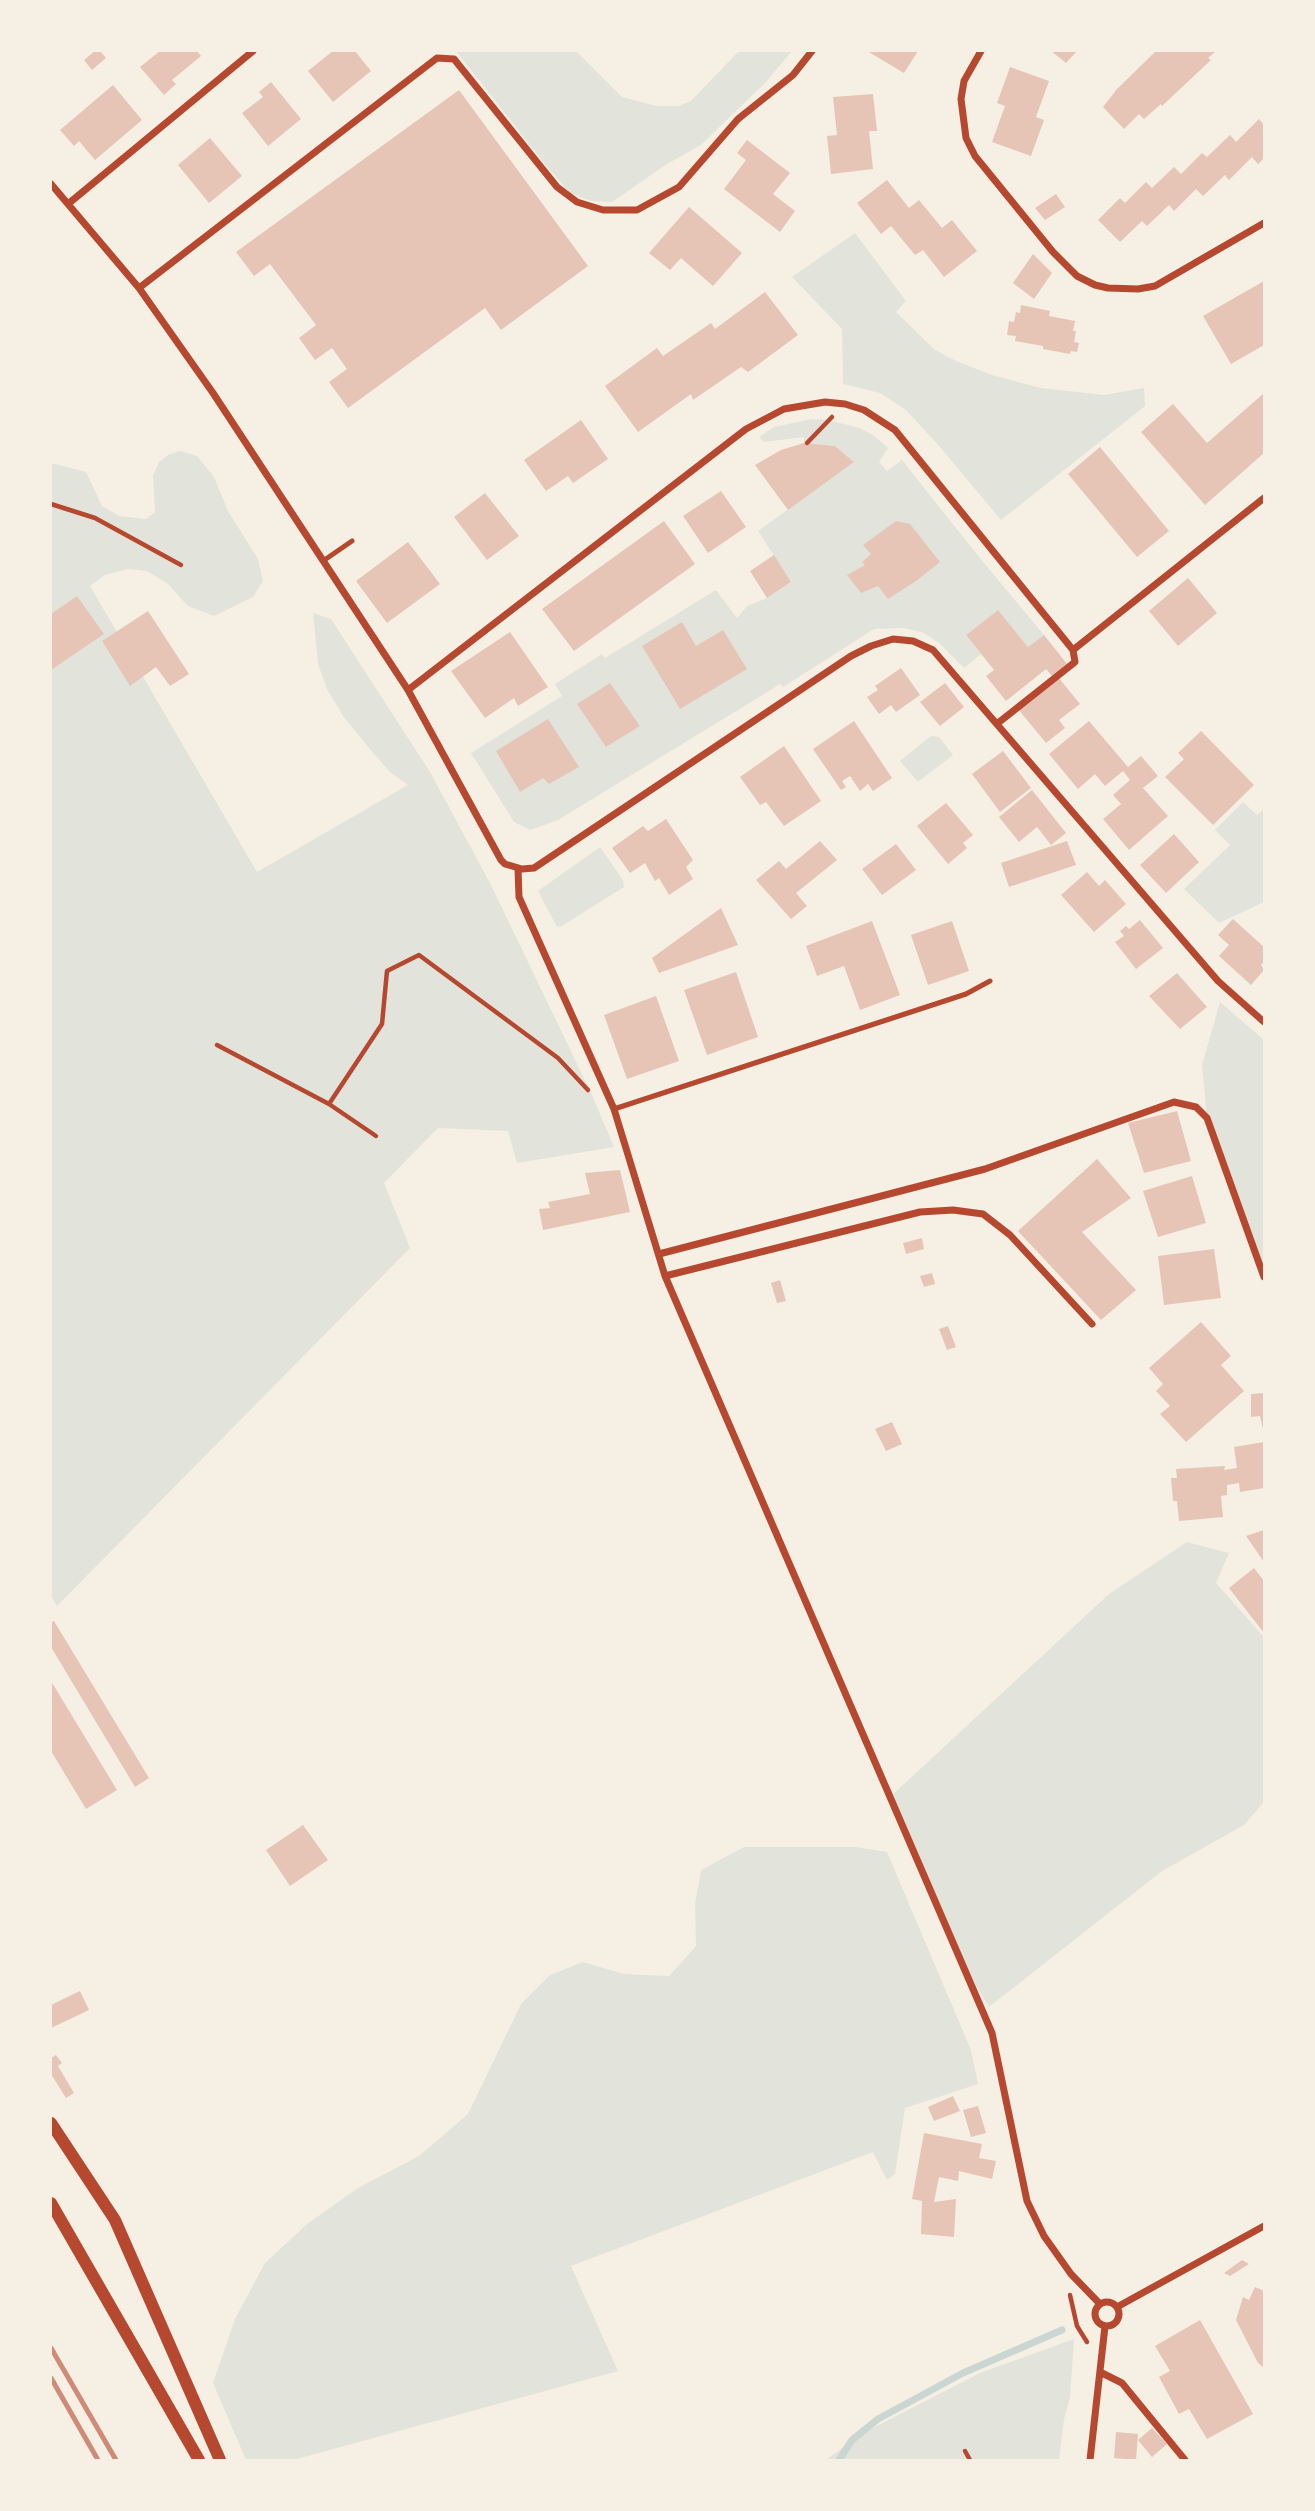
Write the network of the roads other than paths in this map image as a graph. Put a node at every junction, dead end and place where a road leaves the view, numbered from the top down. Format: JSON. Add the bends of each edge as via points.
{"nodes":[{"id":1,"x":253,"y":51,"type":"edge"},
{"id":2,"x":812,"y":51,"type":"edge"},
{"id":3,"x":981,"y":51,"type":"edge"},
{"id":4,"x":51,"y":184,"type":"edge"},
{"id":5,"x":68,"y":204,"type":"junction"},
{"id":6,"x":1264,"y":223,"type":"edge"},
{"id":7,"x":139,"y":288,"type":"junction"},
{"id":8,"x":1264,"y":498,"type":"edge"},
{"id":9,"x":352,"y":541,"type":"dead end"},
{"id":10,"x":323,"y":561,"type":"junction"},
{"id":11,"x":1073,"y":650,"type":"junction"},
{"id":12,"x":408,"y":690,"type":"junction"},
{"id":13,"x":998,"y":723,"type":"junction"},
{"id":14,"x":518,"y":869,"type":"junction"},
{"id":15,"x":990,"y":981,"type":"dead end"},
{"id":16,"x":1264,"y":1022,"type":"edge"},
{"id":17,"x":614,"y":1109,"type":"junction"},
{"id":18,"x":659,"y":1254,"type":"junction"},
{"id":19,"x":665,"y":1276,"type":"junction"},
{"id":20,"x":1264,"y":1277,"type":"edge"},
{"id":21,"x":1092,"y":1324,"type":"dead end"},
{"id":22,"x":51,"y":2123,"type":"edge"},
{"id":23,"x":51,"y":2203,"type":"edge"},
{"id":24,"x":1264,"y":2226,"type":"edge"},
{"id":25,"x":1100,"y":2304,"type":"junction"},
{"id":26,"x":1117,"y":2306,"type":"junction"},
{"id":27,"x":1105,"y":2326,"type":"junction"},
{"id":28,"x":1100,"y":2372,"type":"junction"},
{"id":29,"x":199,"y":2460,"type":"edge"},
{"id":30,"x":220,"y":2460,"type":"edge"},
{"id":31,"x":1090,"y":2460,"type":"edge"},
{"id":32,"x":1185,"y":2460,"type":"edge"}],
"edges":[{"from":1,"to":5,"type":"street"},
{"from":2,"to":7,"type":"street","via":[[793,75],[738,119],[679,187],[637,210],[603,210],[577,202],[557,187],[454,59],[437,58]]},
{"from":3,"to":6,"type":"street","via":[[964,80],[961,99],[966,138],[975,156],[1077,276],[1108,288],[1155,286]]},
{"from":4,"to":5,"type":"street"},
{"from":5,"to":7,"type":"street"},
{"from":7,"to":10,"type":"street","via":[[214,393]]},
{"from":8,"to":11,"type":"street"},
{"from":9,"to":10,"type":"lane"},
{"from":10,"to":12,"type":"street"},
{"from":11,"to":12,"type":"street","via":[[895,430],[875,415],[825,402],[798,405],[746,429]]},
{"from":11,"to":13,"type":"street","via":[[1076,662]]},
{"from":12,"to":14,"type":"street","via":[[501,860]]},
{"from":13,"to":14,"type":"street","via":[[933,649],[913,641],[882,642],[851,656],[534,868]]},
{"from":13,"to":16,"type":"street","via":[[1218,981]]},
{"from":14,"to":17,"type":"street","via":[[519,897]]},
{"from":15,"to":17,"type":"lane","via":[[966,994]]},
{"from":17,"to":18,"type":"street"},
{"from":18,"to":19,"type":"street"},
{"from":18,"to":20,"type":"street","via":[[985,1169],[1174,1102],[1196,1107],[1207,1118]]},
{"from":19,"to":21,"type":"street","via":[[920,1212],[953,1210],[983,1214],[1010,1235]]},
{"from":19,"to":25,"type":"street","via":[[992,2033],[1026,2199],[1044,2236]]},
{"from":22,"to":30,"type":"street","via":[[115,2220]]},
{"from":23,"to":29,"type":"street"},
{"from":24,"to":26,"type":"street"},
{"from":25,"to":26,"type":"street"},
{"from":25,"to":27,"type":"street","via":[[1096,2319]]},
{"from":26,"to":27,"type":"street","via":[[1118,2320]]},
{"from":27,"to":28,"type":"street"},
{"from":28,"to":31,"type":"street"},
{"from":28,"to":32,"type":"street","via":[[1122,2383]]}]}
